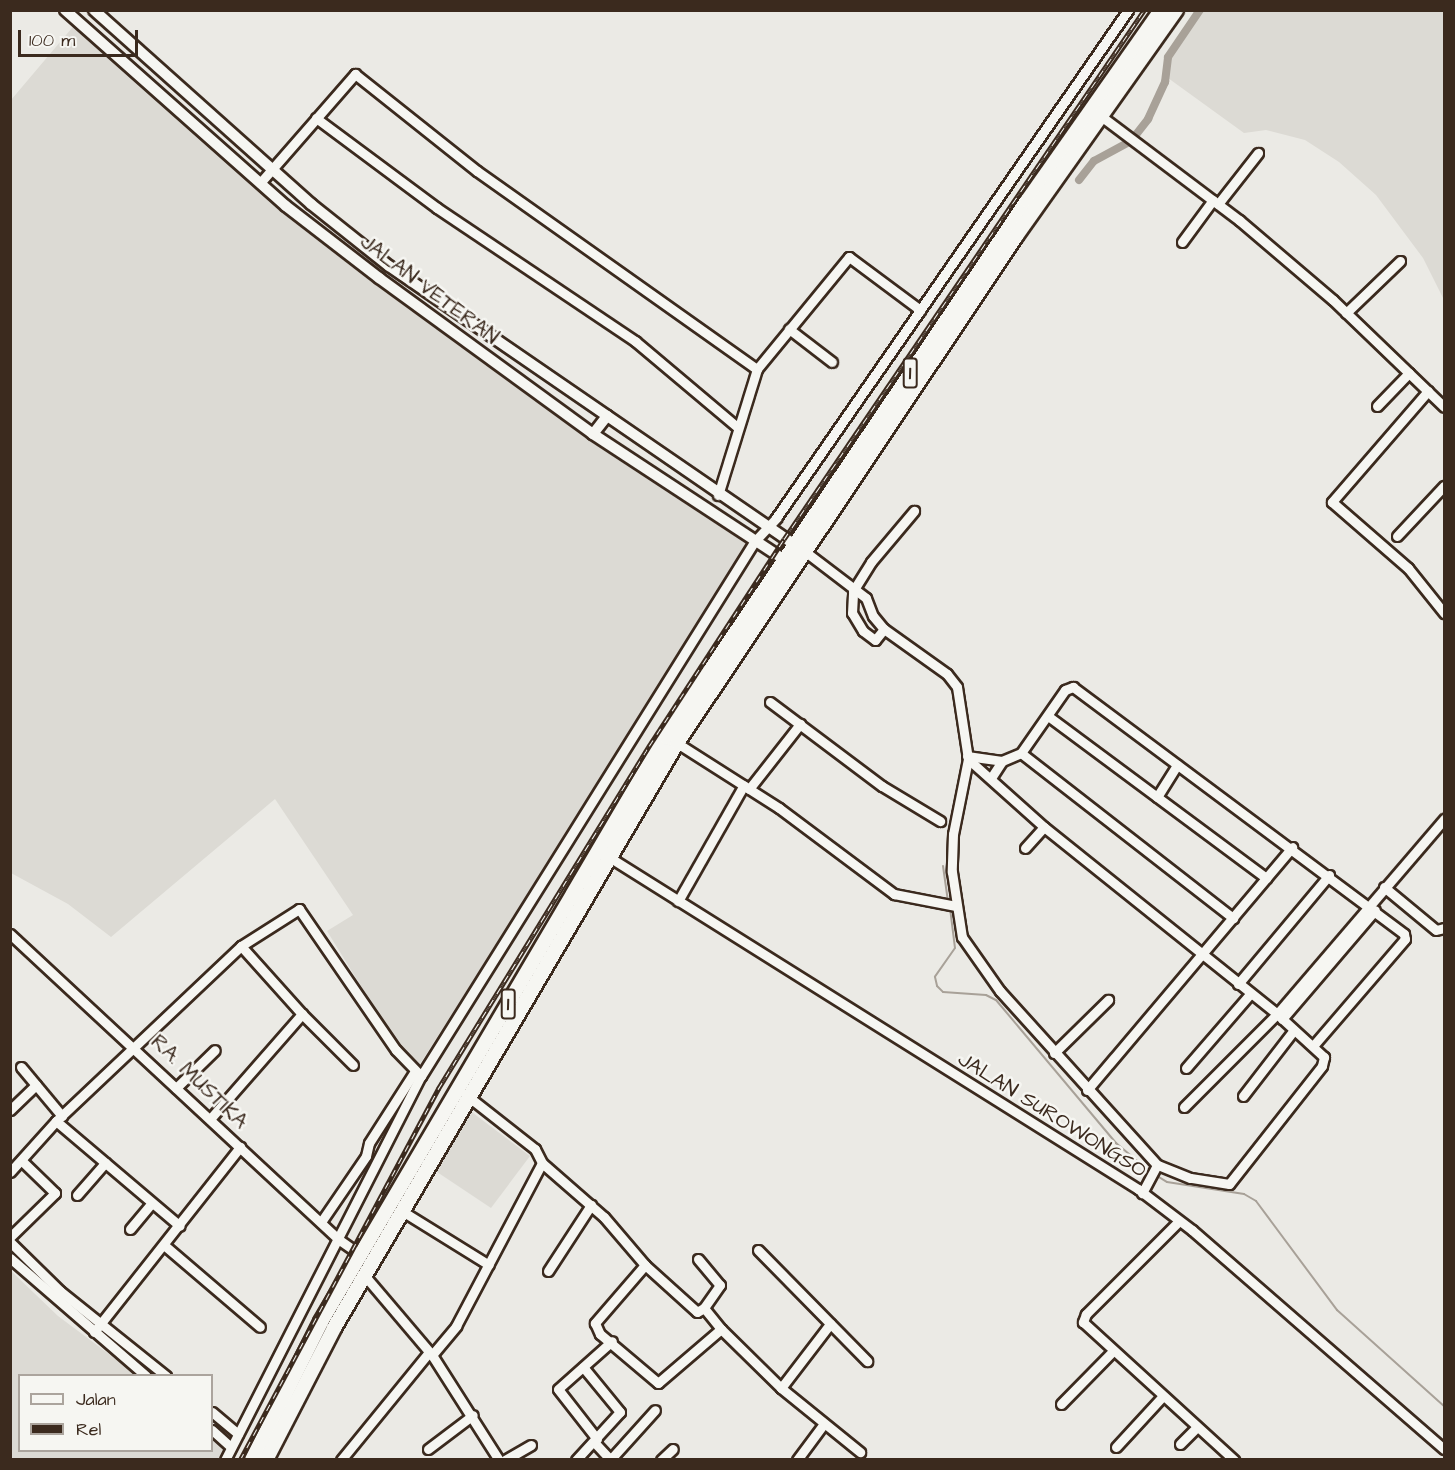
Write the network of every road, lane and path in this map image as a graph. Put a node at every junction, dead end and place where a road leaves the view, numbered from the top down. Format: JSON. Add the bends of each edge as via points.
{"nodes":[{"id":1,"x":65,"y":10,"type":"edge"},
{"id":2,"x":94,"y":10,"type":"edge"},
{"id":3,"x":1128,"y":10,"type":"edge"},
{"id":4,"x":1161,"y":10,"type":"edge"},
{"id":5,"x":1176,"y":10,"type":"edge"},
{"id":6,"x":1101,"y":116,"type":"junction"},
{"id":7,"x":316,"y":118,"type":"junction"},
{"id":8,"x":1258,"y":153,"type":"dead end"},
{"id":9,"x":272,"y":168,"type":"junction"},
{"id":10,"x":260,"y":183,"type":"junction"},
{"id":11,"x":1216,"y":202,"type":"junction"},
{"id":12,"x":1182,"y":242,"type":"dead end"},
{"id":13,"x":1400,"y":261,"type":"dead end"},
{"id":14,"x":920,"y":310,"type":"junction"},
{"id":15,"x":1346,"y":313,"type":"junction"},
{"id":16,"x":789,"y":329,"type":"junction"},
{"id":17,"x":832,"y":362,"type":"dead end"},
{"id":18,"x":758,"y":369,"type":"junction"},
{"id":19,"x":1409,"y":373,"type":"junction"},
{"id":20,"x":1428,"y":391,"type":"junction"},
{"id":21,"x":1377,"y":406,"type":"dead end"},
{"id":22,"x":1444,"y":407,"type":"edge"},
{"id":23,"x":607,"y":416,"type":"junction"},
{"id":24,"x":737,"y":427,"type":"junction"},
{"id":25,"x":593,"y":434,"type":"junction"},
{"id":26,"x":1444,"y":486,"type":"edge"},
{"id":27,"x":718,"y":495,"type":"junction"},
{"id":28,"x":914,"y":511,"type":"dead end"},
{"id":29,"x":766,"y":528,"type":"junction"},
{"id":30,"x":1397,"y":536,"type":"dead end"},
{"id":31,"x":754,"y":542,"type":"junction"},
{"id":32,"x":801,"y":549,"type":"junction"},
{"id":33,"x":790,"y":564,"type":"junction"},
{"id":34,"x":855,"y":596,"type":"junction"},
{"id":35,"x":1444,"y":613,"type":"edge"},
{"id":36,"x":882,"y":633,"type":"junction"},
{"id":37,"x":771,"y":702,"type":"dead end"},
{"id":38,"x":1048,"y":716,"type":"junction"},
{"id":39,"x":800,"y":724,"type":"junction"},
{"id":40,"x":677,"y":742,"type":"junction"},
{"id":41,"x":1021,"y":753,"type":"junction"},
{"id":42,"x":968,"y":758,"type":"junction"},
{"id":43,"x":1002,"y":761,"type":"junction"},
{"id":44,"x":1177,"y":765,"type":"junction"},
{"id":45,"x":992,"y":778,"type":"junction"},
{"id":46,"x":747,"y":787,"type":"junction"},
{"id":47,"x":1157,"y":797,"type":"junction"},
{"id":48,"x":1444,"y":819,"type":"edge"},
{"id":49,"x":940,"y":821,"type":"dead end"},
{"id":50,"x":1044,"y":827,"type":"junction"},
{"id":51,"x":1025,"y":848,"type":"dead end"},
{"id":52,"x":1292,"y":848,"type":"junction"},
{"id":53,"x":609,"y":857,"type":"junction"},
{"id":54,"x":1329,"y":875,"type":"junction"},
{"id":55,"x":1266,"y":878,"type":"junction"},
{"id":56,"x":1384,"y":886,"type":"junction"},
{"id":57,"x":678,"y":901,"type":"junction"},
{"id":58,"x":951,"y":905,"type":"junction"},
{"id":59,"x":1372,"y":907,"type":"junction"},
{"id":60,"x":1233,"y":918,"type":"junction"},
{"id":61,"x":1444,"y":928,"type":"edge"},
{"id":62,"x":10,"y":934,"type":"edge"},
{"id":63,"x":241,"y":946,"type":"junction"},
{"id":64,"x":1201,"y":955,"type":"junction"},
{"id":65,"x":1238,"y":984,"type":"junction"},
{"id":66,"x":1250,"y":994,"type":"junction"},
{"id":67,"x":1108,"y":1000,"type":"dead end"},
{"id":68,"x":302,"y":1014,"type":"junction"},
{"id":69,"x":1280,"y":1016,"type":"junction"},
{"id":70,"x":1294,"y":1030,"type":"junction"},
{"id":71,"x":1313,"y":1046,"type":"junction"},
{"id":72,"x":137,"y":1048,"type":"junction"},
{"id":73,"x":215,"y":1050,"type":"dead end"},
{"id":74,"x":1054,"y":1053,"type":"junction"},
{"id":75,"x":353,"y":1065,"type":"dead end"},
{"id":76,"x":21,"y":1067,"type":"dead end"},
{"id":77,"x":1186,"y":1068,"type":"dead end"},
{"id":78,"x":418,"y":1073,"type":"junction"},
{"id":79,"x":36,"y":1085,"type":"junction"},
{"id":80,"x":176,"y":1088,"type":"junction"},
{"id":81,"x":1087,"y":1090,"type":"junction"},
{"id":82,"x":463,"y":1093,"type":"junction"},
{"id":83,"x":1243,"y":1096,"type":"dead end"},
{"id":84,"x":1184,"y":1107,"type":"dead end"},
{"id":85,"x":10,"y":1110,"type":"edge"},
{"id":86,"x":59,"y":1118,"type":"junction"},
{"id":87,"x":210,"y":1119,"type":"junction"},
{"id":88,"x":240,"y":1147,"type":"junction"},
{"id":89,"x":21,"y":1160,"type":"junction"},
{"id":90,"x":105,"y":1163,"type":"junction"},
{"id":91,"x":542,"y":1163,"type":"junction"},
{"id":92,"x":10,"y":1172,"type":"edge"},
{"id":93,"x":1154,"y":1172,"type":"junction"},
{"id":94,"x":1142,"y":1193,"type":"junction"},
{"id":95,"x":77,"y":1195,"type":"dead end"},
{"id":96,"x":152,"y":1203,"type":"junction"},
{"id":97,"x":591,"y":1205,"type":"junction"},
{"id":98,"x":402,"y":1211,"type":"junction"},
{"id":99,"x":1179,"y":1221,"type":"junction"},
{"id":100,"x":321,"y":1222,"type":"junction"},
{"id":101,"x":180,"y":1226,"type":"junction"},
{"id":102,"x":130,"y":1229,"type":"dead end"},
{"id":103,"x":10,"y":1237,"type":"edge"},
{"id":104,"x":338,"y":1239,"type":"junction"},
{"id":105,"x":10,"y":1242,"type":"edge"},
{"id":106,"x":164,"y":1245,"type":"junction"},
{"id":107,"x":758,"y":1250,"type":"dead end"},
{"id":108,"x":362,"y":1256,"type":"junction"},
{"id":109,"x":10,"y":1258,"type":"edge"},
{"id":110,"x":698,"y":1260,"type":"dead end"},
{"id":111,"x":489,"y":1265,"type":"junction"},
{"id":112,"x":645,"y":1265,"type":"junction"},
{"id":113,"x":548,"y":1271,"type":"dead end"},
{"id":114,"x":364,"y":1275,"type":"junction"},
{"id":115,"x":705,"y":1308,"type":"junction"},
{"id":116,"x":830,"y":1323,"type":"junction"},
{"id":117,"x":260,"y":1327,"type":"dead end"},
{"id":118,"x":97,"y":1328,"type":"junction"},
{"id":119,"x":721,"y":1329,"type":"junction"},
{"id":120,"x":612,"y":1341,"type":"junction"},
{"id":121,"x":1113,"y":1351,"type":"junction"},
{"id":122,"x":431,"y":1353,"type":"junction"},
{"id":123,"x":867,"y":1361,"type":"dead end"},
{"id":124,"x":583,"y":1367,"type":"junction"},
{"id":125,"x":144,"y":1374,"type":"edge"},
{"id":126,"x":163,"y":1374,"type":"edge"},
{"id":127,"x":781,"y":1388,"type":"junction"},
{"id":128,"x":1162,"y":1397,"type":"junction"},
{"id":129,"x":1061,"y":1404,"type":"dead end"},
{"id":130,"x":655,"y":1410,"type":"dead end"},
{"id":131,"x":213,"y":1413,"type":"edge"},
{"id":132,"x":473,"y":1415,"type":"junction"},
{"id":133,"x":823,"y":1425,"type":"junction"},
{"id":134,"x":1197,"y":1428,"type":"junction"},
{"id":135,"x":213,"y":1430,"type":"edge"},
{"id":136,"x":235,"y":1441,"type":"junction"},
{"id":137,"x":596,"y":1441,"type":"junction"},
{"id":138,"x":531,"y":1444,"type":"dead end"},
{"id":139,"x":1180,"y":1444,"type":"dead end"},
{"id":140,"x":1116,"y":1447,"type":"dead end"},
{"id":141,"x":428,"y":1449,"type":"dead end"},
{"id":142,"x":673,"y":1449,"type":"dead end"},
{"id":143,"x":1444,"y":1449,"type":"edge"},
{"id":144,"x":860,"y":1452,"type":"dead end"},
{"id":145,"x":610,"y":1459,"type":"edge"},
{"id":146,"x":225,"y":1460,"type":"edge"},
{"id":147,"x":252,"y":1460,"type":"edge"},
{"id":148,"x":267,"y":1460,"type":"edge"},
{"id":149,"x":341,"y":1460,"type":"edge"},
{"id":150,"x":500,"y":1460,"type":"edge"},
{"id":151,"x":505,"y":1460,"type":"edge"},
{"id":152,"x":576,"y":1460,"type":"edge"},
{"id":153,"x":661,"y":1460,"type":"edge"},
{"id":154,"x":797,"y":1460,"type":"edge"},
{"id":155,"x":1234,"y":1460,"type":"edge"}],
"edges":[{"from":1,"to":10,"type":"main road","name":"JALAN VETERAN"},
{"from":2,"to":9,"type":"main road","name":"JALAN VETERAN"},
{"from":3,"to":14,"type":"street"},
{"from":4,"to":32,"type":"highway","number":"1","via":[[1026,201]]},
{"from":5,"to":6,"type":"highway","number":"1"},
{"from":6,"to":11,"type":"street"},
{"from":6,"to":32,"type":"highway","number":"1"},
{"from":7,"to":9,"type":"street"},
{"from":7,"to":18,"type":"street","via":[[355,74],[477,171]]},
{"from":7,"to":24,"type":"street","via":[[437,208],[635,341]]},
{"from":8,"to":11,"type":"street"},
{"from":9,"to":10,"type":"street"},
{"from":9,"to":23,"type":"main road","name":"JALAN VETERAN","via":[[389,266]]},
{"from":10,"to":25,"type":"main road","name":"JALAN VETERAN","via":[[379,278]]},
{"from":11,"to":12,"type":"street"},
{"from":11,"to":15,"type":"street"},
{"from":13,"to":15,"type":"street"},
{"from":14,"to":16,"type":"street","via":[[849,257]]},
{"from":14,"to":29,"type":"street"},
{"from":15,"to":19,"type":"street"},
{"from":16,"to":17,"type":"street"},
{"from":16,"to":18,"type":"street"},
{"from":18,"to":24,"type":"street"},
{"from":19,"to":20,"type":"street"},
{"from":19,"to":21,"type":"street"},
{"from":20,"to":22,"type":"street"},
{"from":20,"to":35,"type":"street","via":[[1332,502],[1408,568]]},
{"from":23,"to":25,"type":"main road"},
{"from":23,"to":27,"type":"main road","name":"JALAN VETERAN"},
{"from":24,"to":27,"type":"street"},
{"from":25,"to":31,"type":"main road","name":"JALAN VETERAN"},
{"from":26,"to":30,"type":"street"},
{"from":27,"to":29,"type":"main road","name":"JALAN VETERAN"},
{"from":28,"to":34,"type":"street","via":[[871,562]]},
{"from":29,"to":31,"type":"street"},
{"from":29,"to":32,"type":"main road","name":"JALAN VETERAN"},
{"from":31,"to":33,"type":"main road","name":"JALAN VETERAN"},
{"from":31,"to":78,"type":"street"},
{"from":32,"to":33,"type":"highway","number":"1"},
{"from":32,"to":34,"type":"street"},
{"from":33,"to":40,"type":"highway","number":"1"},
{"from":33,"to":82,"type":"highway","number":"1","via":[[665,736]]},
{"from":34,"to":36,"type":"street"},
{"from":34,"to":36,"type":"street","via":[[857,623],[871,638]]},
{"from":36,"to":42,"type":"street","via":[[947,674],[957,687]]},
{"from":37,"to":39,"type":"street"},
{"from":38,"to":41,"type":"street"},
{"from":38,"to":44,"type":"street","via":[[1065,690],[1073,687]]},
{"from":38,"to":47,"type":"street"},
{"from":39,"to":46,"type":"street"},
{"from":39,"to":49,"type":"street","via":[[882,786]]},
{"from":40,"to":46,"type":"street"},
{"from":40,"to":53,"type":"highway","number":"1"},
{"from":41,"to":43,"type":"street"},
{"from":41,"to":60,"type":"street"},
{"from":42,"to":43,"type":"street"},
{"from":42,"to":45,"type":"street"},
{"from":42,"to":58,"type":"street","via":[[953,834]]},
{"from":43,"to":45,"type":"street"},
{"from":44,"to":47,"type":"street"},
{"from":44,"to":52,"type":"street"},
{"from":45,"to":50,"type":"street"},
{"from":46,"to":57,"type":"street"},
{"from":46,"to":58,"type":"street","via":[[894,894]]},
{"from":47,"to":55,"type":"street"},
{"from":48,"to":56,"type":"street"},
{"from":50,"to":51,"type":"street"},
{"from":50,"to":64,"type":"street"},
{"from":52,"to":54,"type":"street"},
{"from":52,"to":55,"type":"street"},
{"from":53,"to":57,"type":"street","name":"JALAN SUROWONGSO"},
{"from":53,"to":82,"type":"highway","number":"1"},
{"from":54,"to":59,"type":"street"},
{"from":54,"to":65,"type":"street"},
{"from":55,"to":60,"type":"street"},
{"from":56,"to":59,"type":"street"},
{"from":56,"to":61,"type":"street","via":[[1436,930]]},
{"from":57,"to":94,"type":"street","name":"JALAN SUROWONGSO"},
{"from":58,"to":74,"type":"street","via":[[970,952]]},
{"from":59,"to":69,"type":"street"},
{"from":59,"to":71,"type":"street","via":[[1405,939]]},
{"from":60,"to":64,"type":"street"},
{"from":62,"to":72,"type":"street","name":"RA. MUSTIKA"},
{"from":63,"to":68,"type":"street"},
{"from":63,"to":72,"type":"street"},
{"from":63,"to":78,"type":"street","via":[[301,910]]},
{"from":64,"to":65,"type":"street"},
{"from":64,"to":81,"type":"street"},
{"from":65,"to":66,"type":"street"},
{"from":66,"to":69,"type":"street"},
{"from":66,"to":77,"type":"street"},
{"from":67,"to":74,"type":"street"},
{"from":68,"to":75,"type":"street"},
{"from":68,"to":87,"type":"street"},
{"from":69,"to":70,"type":"street"},
{"from":69,"to":84,"type":"street"},
{"from":70,"to":71,"type":"street"},
{"from":70,"to":83,"type":"street"},
{"from":71,"to":93,"type":"street","via":[[1324,1062],[1228,1184]]},
{"from":72,"to":80,"type":"street","name":"RA. MUSTIKA"},
{"from":72,"to":86,"type":"street"},
{"from":73,"to":80,"type":"street"},
{"from":74,"to":81,"type":"street"},
{"from":76,"to":79,"type":"street"},
{"from":78,"to":100,"type":"street"},
{"from":78,"to":104,"type":"street"},
{"from":79,"to":85,"type":"street"},
{"from":79,"to":86,"type":"street"},
{"from":80,"to":87,"type":"street","name":"RA. MUSTIKA"},
{"from":81,"to":93,"type":"street"},
{"from":82,"to":91,"type":"street","via":[[536,1149]]},
{"from":82,"to":98,"type":"highway","number":"1"},
{"from":82,"to":108,"type":"highway","number":"1"},
{"from":86,"to":89,"type":"street"},
{"from":86,"to":90,"type":"street"},
{"from":87,"to":88,"type":"street","name":"RA. MUSTIKA"},
{"from":88,"to":100,"type":"street","name":"RA. MUSTIKA"},
{"from":88,"to":101,"type":"street"},
{"from":89,"to":92,"type":"street"},
{"from":89,"to":103,"type":"street","via":[[55,1193]]},
{"from":90,"to":95,"type":"street"},
{"from":90,"to":96,"type":"street"},
{"from":91,"to":97,"type":"street"},
{"from":91,"to":111,"type":"street"},
{"from":93,"to":94,"type":"street"},
{"from":94,"to":99,"type":"street","name":"JALAN SUROWONGSO"},
{"from":96,"to":101,"type":"street"},
{"from":96,"to":102,"type":"street"},
{"from":97,"to":112,"type":"street"},
{"from":97,"to":113,"type":"street"},
{"from":98,"to":111,"type":"street"},
{"from":98,"to":114,"type":"highway","number":"1"},
{"from":99,"to":121,"type":"street","via":[[1086,1314],[1085,1325]]},
{"from":99,"to":143,"type":"street","name":"JALAN SUROWONGSO"},
{"from":100,"to":104,"type":"street","name":"RA. MUSTIKA"},
{"from":101,"to":106,"type":"street"},
{"from":104,"to":108,"type":"street","name":"RA. MUSTIKA"},
{"from":104,"to":136,"type":"street"},
{"from":105,"to":118,"type":"street"},
{"from":106,"to":117,"type":"street"},
{"from":106,"to":118,"type":"street"},
{"from":107,"to":116,"type":"street"},
{"from":108,"to":147,"type":"highway","number":"1","via":[[321,1322]]},
{"from":109,"to":118,"type":"street"},
{"from":110,"to":115,"type":"street","via":[[721,1287]]},
{"from":111,"to":122,"type":"street","via":[[456,1326]]},
{"from":112,"to":115,"type":"street","via":[[697,1312]]},
{"from":112,"to":120,"type":"street","via":[[595,1323],[598,1332]]},
{"from":114,"to":122,"type":"street"},
{"from":114,"to":148,"type":"highway","number":"1"},
{"from":115,"to":119,"type":"street"},
{"from":116,"to":123,"type":"street"},
{"from":116,"to":127,"type":"street"},
{"from":118,"to":125,"type":"street"},
{"from":118,"to":126,"type":"street"},
{"from":119,"to":120,"type":"street","via":[[658,1383]]},
{"from":119,"to":127,"type":"street"},
{"from":120,"to":124,"type":"street"},
{"from":121,"to":128,"type":"street"},
{"from":121,"to":129,"type":"street"},
{"from":122,"to":132,"type":"street"},
{"from":122,"to":149,"type":"street"},
{"from":124,"to":137,"type":"street","via":[[620,1410]]},
{"from":124,"to":137,"type":"street","via":[[558,1389]]},
{"from":127,"to":133,"type":"street"},
{"from":128,"to":134,"type":"street"},
{"from":128,"to":140,"type":"street"},
{"from":130,"to":145,"type":"street"},
{"from":131,"to":136,"type":"street"},
{"from":132,"to":141,"type":"street"},
{"from":132,"to":150,"type":"street"},
{"from":133,"to":144,"type":"street"},
{"from":133,"to":154,"type":"street"},
{"from":134,"to":139,"type":"street"},
{"from":134,"to":155,"type":"street"},
{"from":135,"to":136,"type":"street"},
{"from":136,"to":146,"type":"street"},
{"from":137,"to":145,"type":"street"},
{"from":137,"to":152,"type":"street"},
{"from":138,"to":151,"type":"street"},
{"from":142,"to":153,"type":"street"}]}
